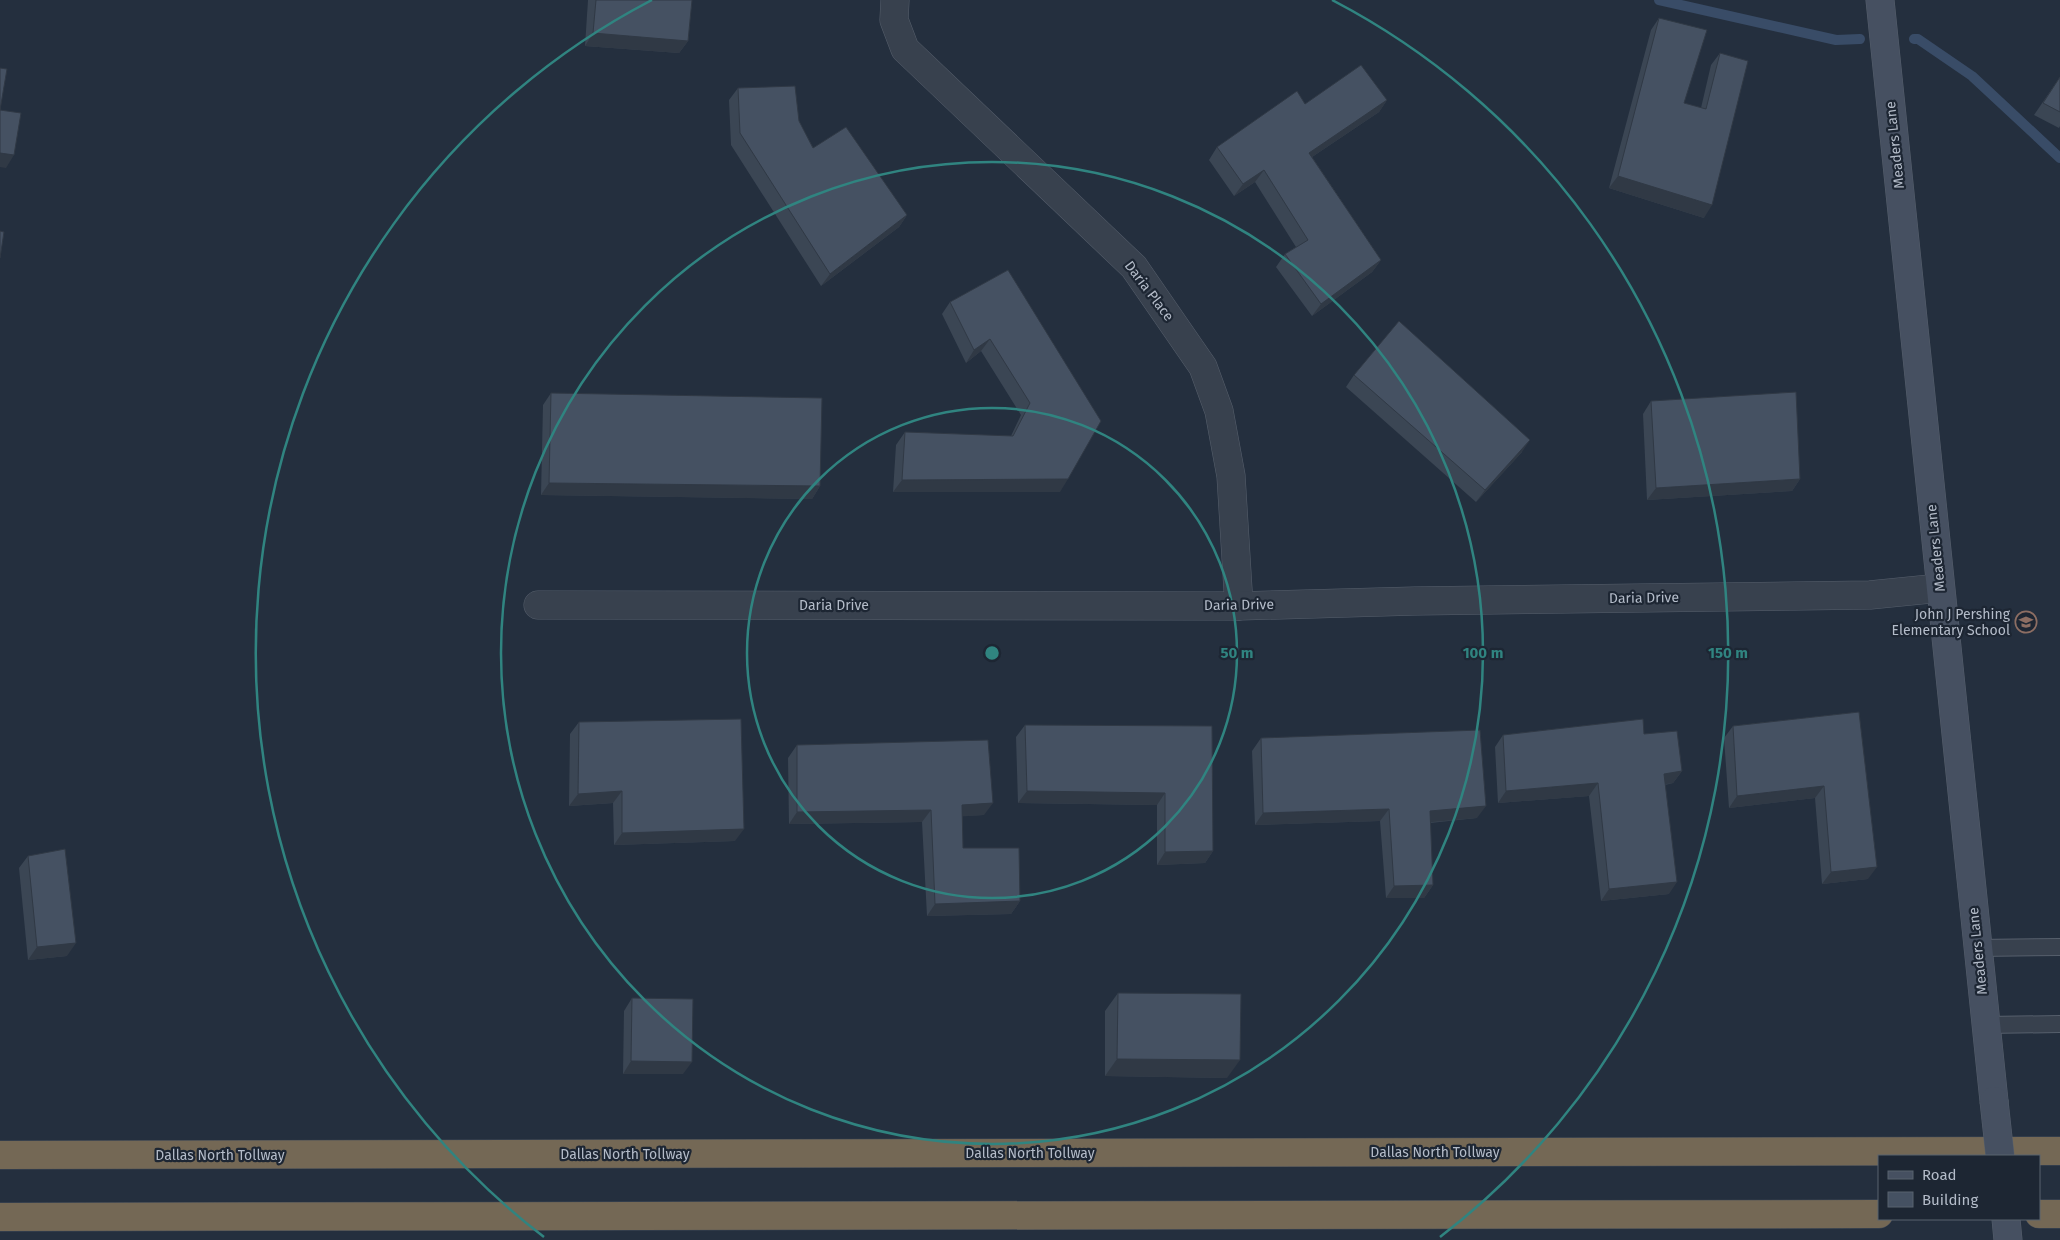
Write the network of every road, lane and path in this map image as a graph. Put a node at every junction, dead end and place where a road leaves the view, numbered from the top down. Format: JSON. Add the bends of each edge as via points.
{"nodes":[{"id":1,"x":895,"y":0,"type":"edge"},
{"id":2,"x":1880,"y":0,"type":"edge"},
{"id":3,"x":1940,"y":588,"type":"junction"},
{"id":4,"x":538,"y":605,"type":"dead end"},
{"id":5,"x":1239,"y":606,"type":"junction"},
{"id":6,"x":2060,"y":947,"type":"edge"},
{"id":7,"x":1978,"y":948,"type":"junction"},
{"id":8,"x":2060,"y":1024,"type":"edge"},
{"id":9,"x":1986,"y":1025,"type":"junction"},
{"id":10,"x":2060,"y":1151,"type":"edge"},
{"id":11,"x":0,"y":1155,"type":"edge"},
{"id":12,"x":2000,"y":1155,"type":"edge"},
{"id":13,"x":1878,"y":1214,"type":"edge"},
{"id":14,"x":2040,"y":1214,"type":"edge"},
{"id":15,"x":2060,"y":1214,"type":"edge"},
{"id":16,"x":0,"y":1217,"type":"edge"},
{"id":17,"x":2006,"y":1220,"type":"edge"},
{"id":18,"x":2008,"y":1240,"type":"edge"}],
"edges":[{"from":1,"to":5,"type":"street","name":"Daria Place","via":[[894,20],[905,49],[1134,267],[1203,367],[1218,411],[1231,476]]},
{"from":2,"to":3,"type":"street","name":"Meaders Lane"},
{"from":3,"to":5,"type":"street","name":"Daria Drive","via":[[1870,595]]},
{"from":3,"to":7,"type":"street","name":"Meaders Lane"},
{"from":4,"to":5,"type":"street","name":"Daria Drive"},
{"from":6,"to":7,"type":"lane"},
{"from":7,"to":9,"type":"street","name":"Meaders Lane"},
{"from":8,"to":9,"type":"lane"},
{"from":9,"to":12,"type":"street","name":"Meaders Lane","bridge":true},
{"from":10,"to":11,"type":"highway","name":"Dallas North Tollway"},
{"from":13,"to":16,"type":"highway"},
{"from":14,"to":15,"type":"highway"},
{"from":17,"to":18,"type":"street"}]}
